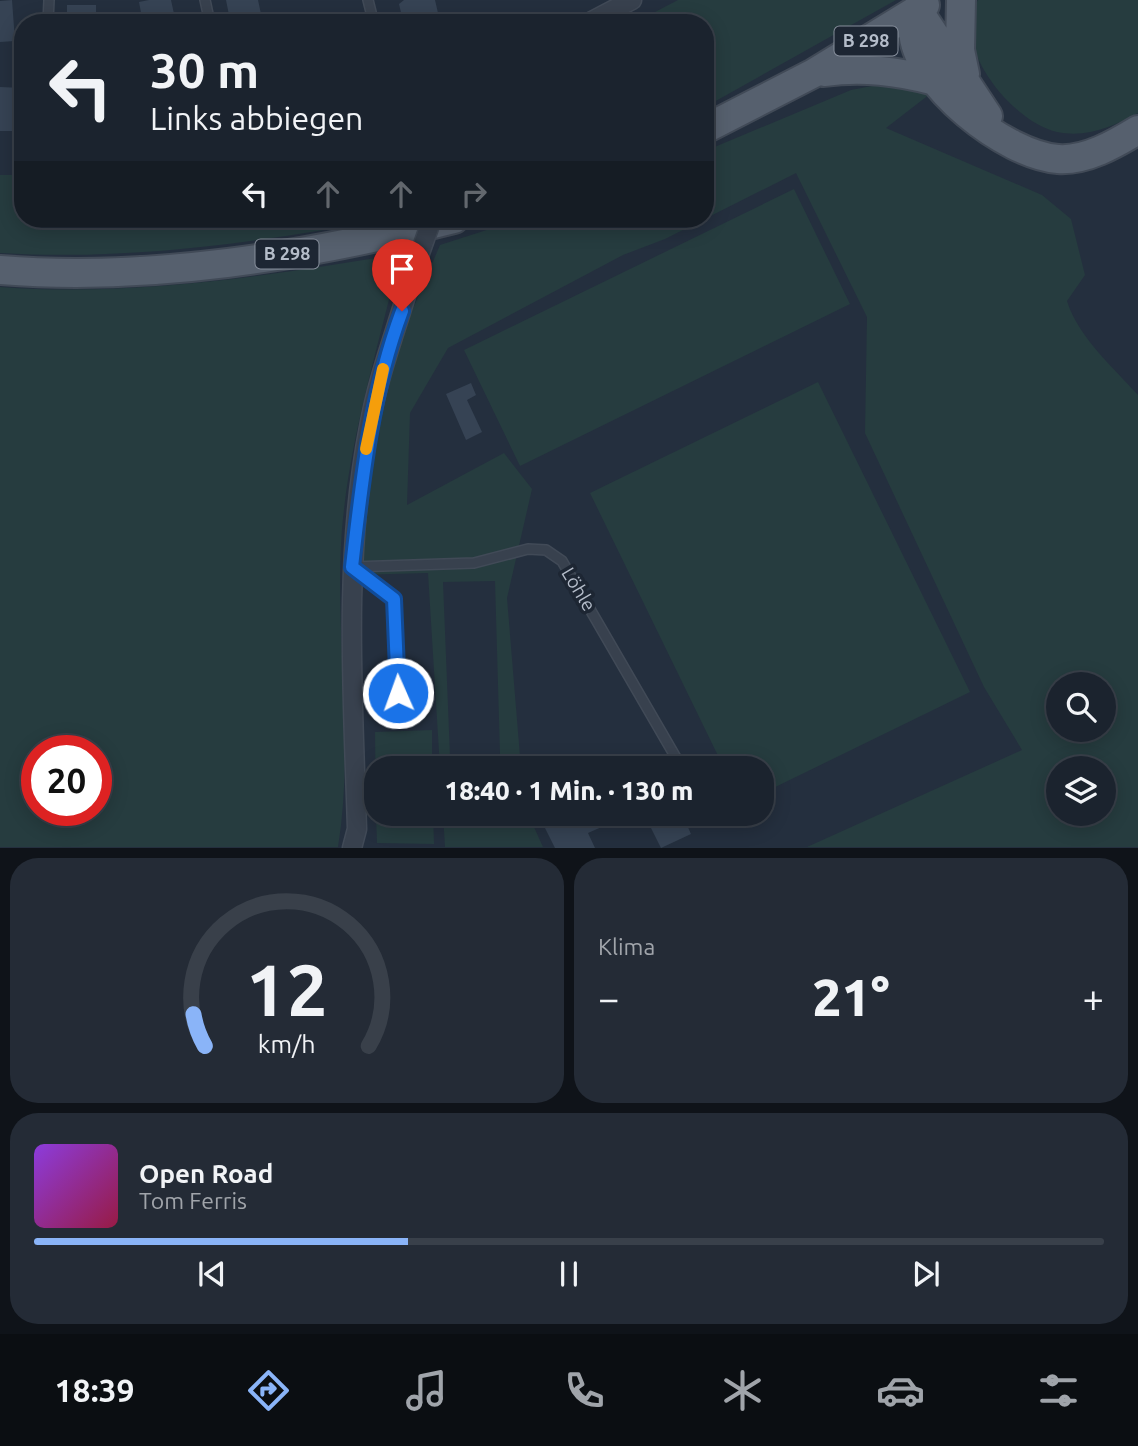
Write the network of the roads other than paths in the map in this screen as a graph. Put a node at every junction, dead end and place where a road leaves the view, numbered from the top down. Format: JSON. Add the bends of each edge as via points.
{"nodes":[{"id":1,"x":632,"y":0,"type":"edge"},
{"id":2,"x":961,"y":0,"type":"edge"},
{"id":3,"x":926,"y":5,"type":"edge"},
{"id":4,"x":605,"y":14,"type":"edge"},
{"id":5,"x":814,"y":73,"type":"junction"},
{"id":6,"x":935,"y":81,"type":"junction"},
{"id":7,"x":973,"y":96,"type":"junction"},
{"id":8,"x":714,"y":124,"type":"edge"},
{"id":9,"x":1138,"y":130,"type":"edge"},
{"id":10,"x":1006,"y":141,"type":"junction"},
{"id":11,"x":413,"y":228,"type":"edge"},
{"id":12,"x":429,"y":228,"type":"edge"},
{"id":13,"x":0,"y":270,"type":"edge"},
{"id":14,"x":352,"y":567,"type":"junction"},
{"id":15,"x":399,"y":717,"type":"dead end"},
{"id":16,"x":675,"y":756,"type":"edge"},
{"id":17,"x":352,"y":848,"type":"edge"}],
"edges":[{"from":1,"to":4,"type":"street"},
{"from":2,"to":7,"type":"main road","via":[[960,50]]},
{"from":3,"to":5,"type":"main road","number":"B 298"},
{"from":3,"to":6,"type":"main road","via":[[912,28]]},
{"from":3,"to":7,"type":"main road"},
{"from":5,"to":6,"type":"main road","via":[[855,68]]},
{"from":5,"to":8,"type":"main road","number":"B 298"},
{"from":6,"to":10,"type":"main road","via":[[975,121]]},
{"from":7,"to":10,"type":"main road"},
{"from":9,"to":10,"type":"main road","via":[[1073,158],[1042,156]]},
{"from":11,"to":13,"type":"main road","number":"B 298","via":[[302,252],[211,263],[118,272]]},
{"from":12,"to":14,"type":"street","bridge":true,"via":[[389,345],[368,428]]},
{"from":14,"to":15,"type":"lane","via":[[394,599]]},
{"from":14,"to":16,"type":"lane","name":"Löhle","via":[[474,563],[528,548],[546,550],[562,561]]},
{"from":14,"to":17,"type":"street","via":[[357,829]]}]}
